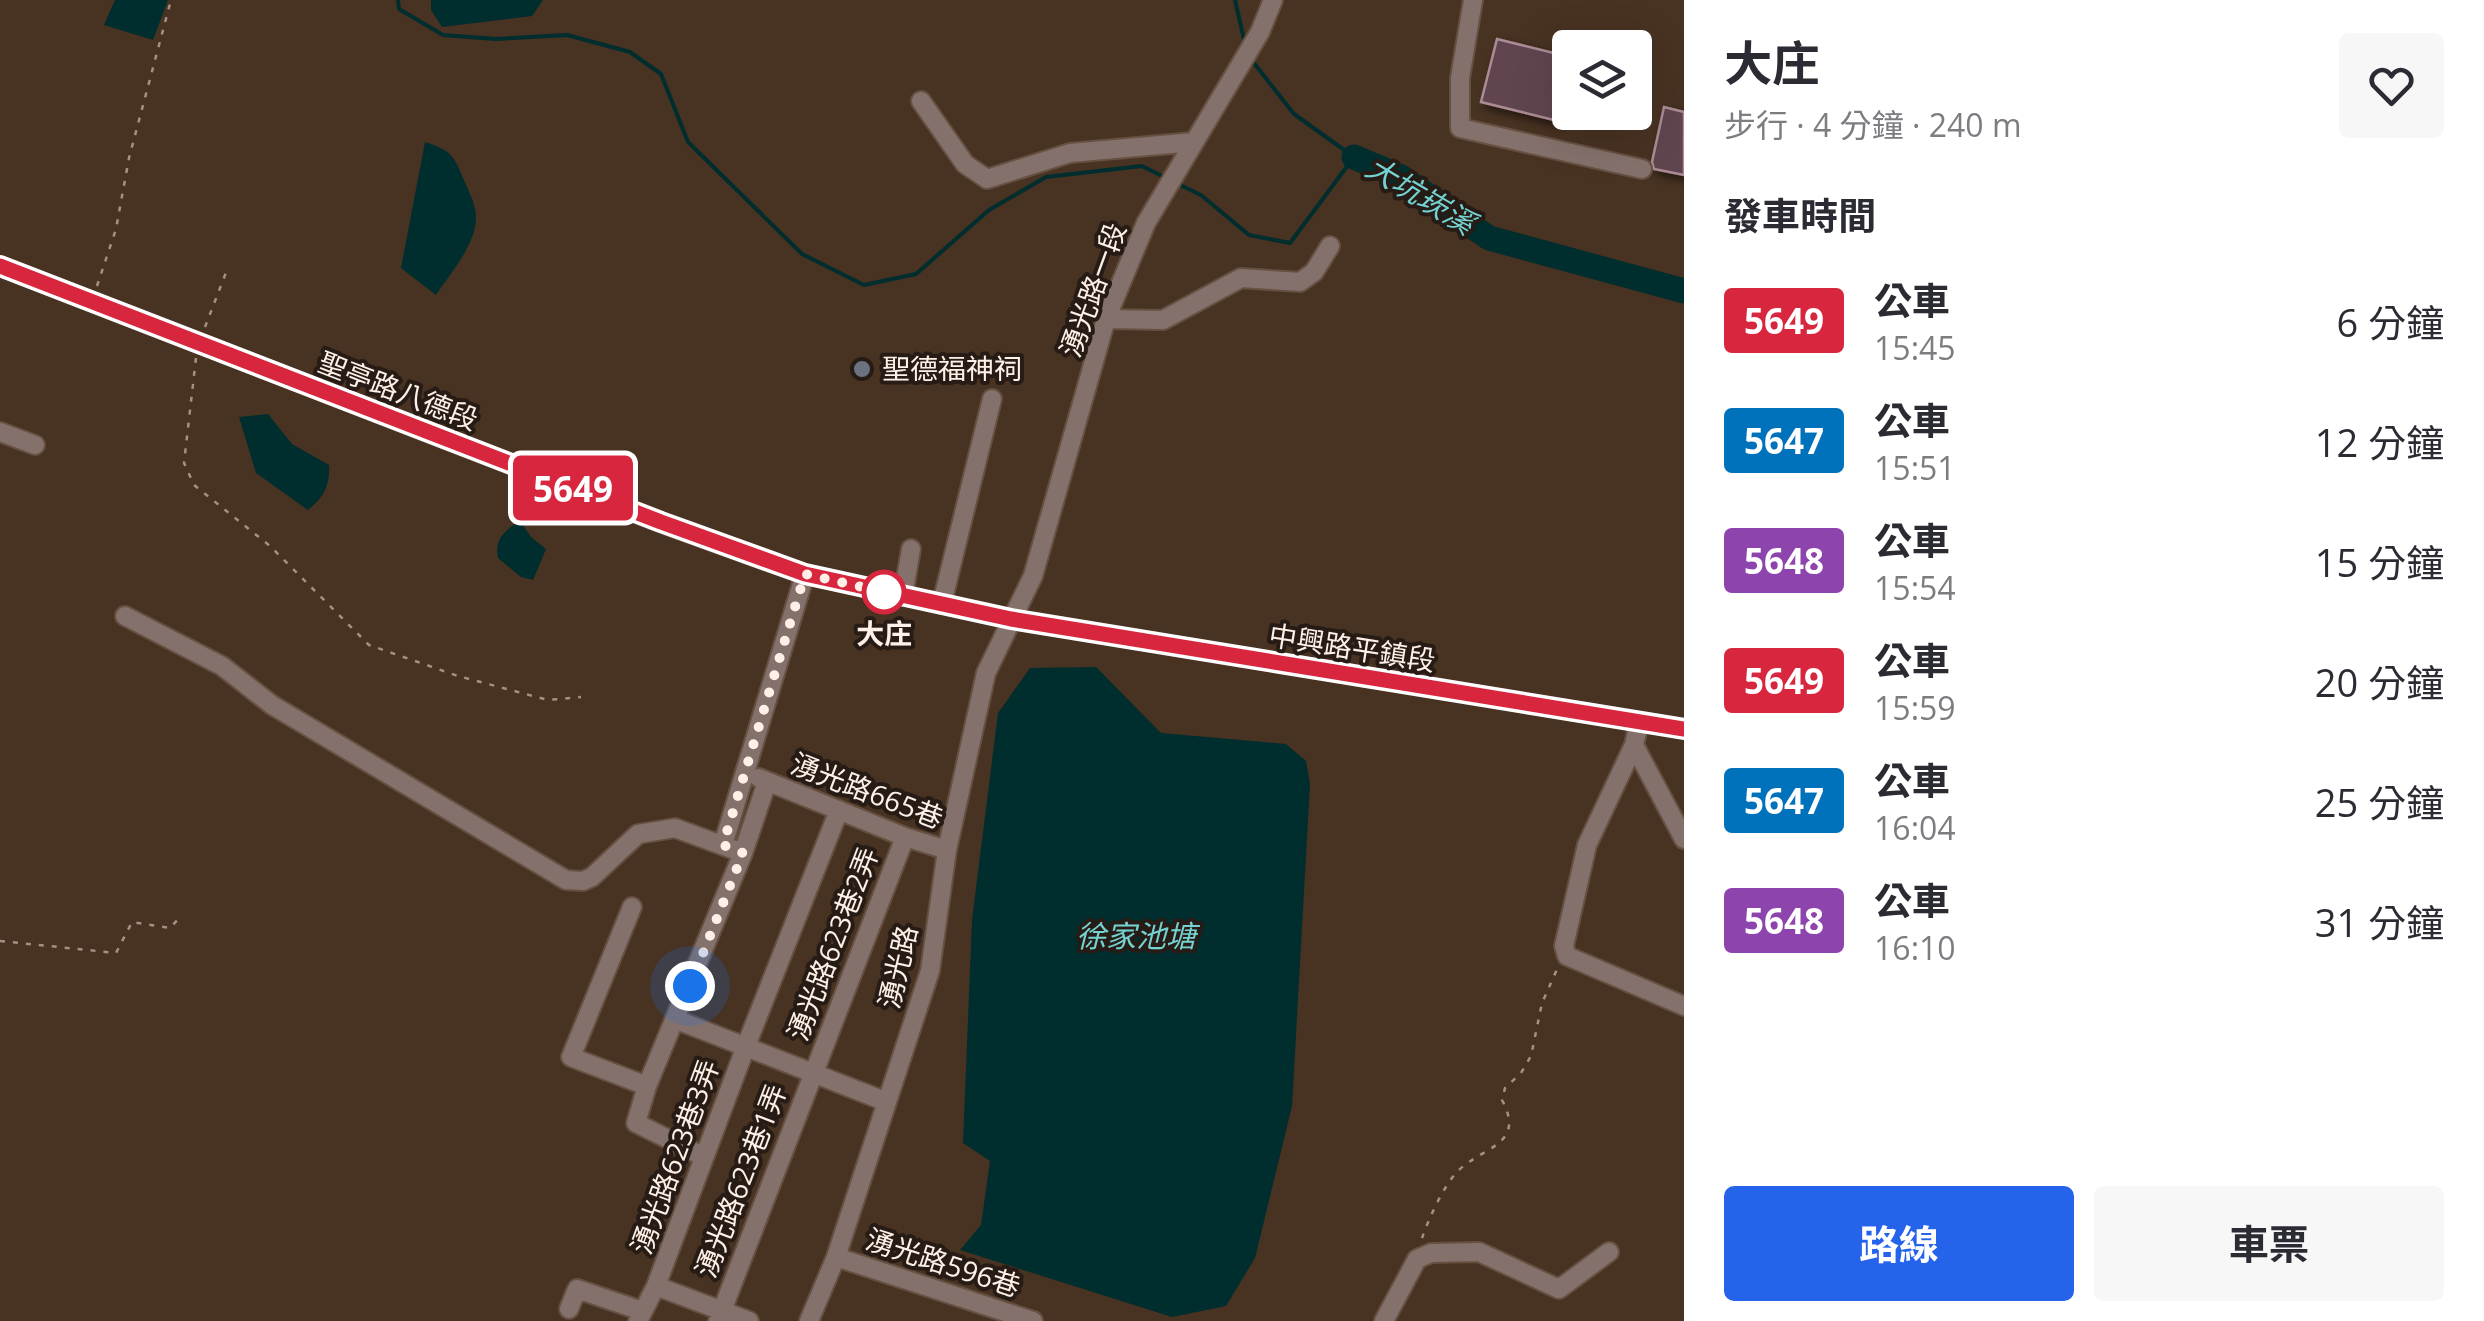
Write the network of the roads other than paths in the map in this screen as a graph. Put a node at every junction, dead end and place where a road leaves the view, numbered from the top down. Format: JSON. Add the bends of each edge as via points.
{"nodes":[{"id":1,"x":1273,"y":0,"type":"edge"},
{"id":2,"x":1474,"y":0,"type":"edge"},
{"id":3,"x":922,"y":101,"type":"dead end"},
{"id":4,"x":1194,"y":142,"type":"junction"},
{"id":5,"x":1642,"y":169,"type":"dead end"},
{"id":6,"x":1330,"y":246,"type":"dead end"},
{"id":7,"x":0,"y":266,"type":"edge"},
{"id":8,"x":1106,"y":319,"type":"junction"},
{"id":9,"x":992,"y":399,"type":"dead end"},
{"id":10,"x":0,"y":432,"type":"edge"},
{"id":11,"x":35,"y":446,"type":"dead end"},
{"id":12,"x":911,"y":549,"type":"dead end"},
{"id":13,"x":805,"y":574,"type":"junction"},
{"id":14,"x":903,"y":596,"type":"junction"},
{"id":15,"x":942,"y":603,"type":"junction"},
{"id":16,"x":124,"y":616,"type":"dead end"},
{"id":17,"x":1011,"y":619,"type":"junction"},
{"id":18,"x":1639,"y":724,"type":"junction"},
{"id":19,"x":1684,"y":728,"type":"edge"},
{"id":20,"x":1634,"y":745,"type":"junction"},
{"id":21,"x":744,"y":773,"type":"junction"},
{"id":22,"x":768,"y":782,"type":"junction"},
{"id":23,"x":839,"y":810,"type":"junction"},
{"id":24,"x":904,"y":837,"type":"junction"},
{"id":25,"x":1684,"y":839,"type":"edge"},
{"id":26,"x":723,"y":845,"type":"junction"},
{"id":27,"x":947,"y":850,"type":"junction"},
{"id":28,"x":743,"y":853,"type":"junction"},
{"id":29,"x":632,"y":907,"type":"dead end"},
{"id":30,"x":1684,"y":1006,"type":"edge"},
{"id":31,"x":677,"y":1020,"type":"junction"},
{"id":32,"x":746,"y":1046,"type":"junction"},
{"id":33,"x":812,"y":1072,"type":"junction"},
{"id":34,"x":647,"y":1086,"type":"junction"},
{"id":35,"x":887,"y":1102,"type":"junction"},
{"id":36,"x":704,"y":1156,"type":"junction"},
{"id":37,"x":1609,"y":1252,"type":"dead end"},
{"id":38,"x":836,"y":1257,"type":"junction"},
{"id":39,"x":656,"y":1286,"type":"junction"},
{"id":40,"x":569,"y":1309,"type":"dead end"},
{"id":41,"x":720,"y":1315,"type":"edge"},
{"id":42,"x":640,"y":1316,"type":"edge"},
{"id":43,"x":750,"y":1321,"type":"edge"},
{"id":44,"x":809,"y":1321,"type":"edge"},
{"id":45,"x":1033,"y":1321,"type":"edge"},
{"id":46,"x":1384,"y":1321,"type":"edge"}],
"edges":[{"from":1,"to":4,"type":"street","name":"湧光路一段"},
{"from":2,"to":5,"type":"street","via":[[1460,78],[1460,128]]},
{"from":3,"to":4,"type":"street","via":[[965,164],[987,179],[1070,153]]},
{"from":4,"to":8,"type":"street","name":"湧光路一段","via":[[1146,224]]},
{"from":6,"to":8,"type":"street","via":[[1300,282],[1241,278],[1163,320]]},
{"from":7,"to":13,"type":"street","name":"聖亭路八德段"},
{"from":8,"to":17,"type":"street","name":"湧光路一段","via":[[1033,576]]},
{"from":9,"to":15,"type":"street"},
{"from":10,"to":11,"type":"street"},
{"from":12,"to":14,"type":"street"},
{"from":13,"to":14,"type":"street","name":"聖亭路八德段"},
{"from":13,"to":21,"type":"street"},
{"from":14,"to":15,"type":"street","name":"聖亭路八德段"},
{"from":15,"to":17,"type":"street","name":"聖亭路八德段"},
{"from":16,"to":26,"type":"street","via":[[222,666],[272,705],[566,880],[592,877],[638,834],[676,828]]},
{"from":17,"to":18,"type":"street","name":"中興路平鎮段"},
{"from":17,"to":27,"type":"street","name":"湧光路","via":[[986,673]]},
{"from":18,"to":19,"type":"street","name":"中興路平鎮段"},
{"from":18,"to":20,"type":"street"},
{"from":20,"to":25,"type":"street"},
{"from":20,"to":30,"type":"street","via":[[1588,845],[1564,946],[1567,956]]},
{"from":21,"to":22,"type":"street","name":"湧光路665巷"},
{"from":21,"to":26,"type":"street"},
{"from":22,"to":23,"type":"street","name":"湧光路665巷"},
{"from":22,"to":28,"type":"street"},
{"from":23,"to":24,"type":"street","name":"湧光路665巷"},
{"from":23,"to":32,"type":"street","name":"湧光路623巷3弄"},
{"from":24,"to":27,"type":"street","name":"湧光路665巷"},
{"from":24,"to":33,"type":"street","name":"湧光路623巷2弄"},
{"from":26,"to":28,"type":"street"},
{"from":27,"to":35,"type":"street","name":"湧光路","via":[[930,970]]},
{"from":28,"to":31,"type":"street"},
{"from":29,"to":34,"type":"street","via":[[571,1057]]},
{"from":31,"to":32,"type":"street"},
{"from":31,"to":34,"type":"street"},
{"from":32,"to":33,"type":"street"},
{"from":32,"to":36,"type":"street","name":"湧光路623巷3弄"},
{"from":33,"to":35,"type":"street"},
{"from":33,"to":41,"type":"street","name":"湧光路623巷1弄"},
{"from":34,"to":36,"type":"street","via":[[636,1123]]},
{"from":35,"to":38,"type":"street","name":"湧光路"},
{"from":36,"to":39,"type":"street","name":"湧光路623巷3弄"},
{"from":37,"to":46,"type":"street","via":[[1558,1289],[1479,1252],[1431,1253],[1417,1258]]},
{"from":38,"to":44,"type":"street","name":"湧光路"},
{"from":38,"to":45,"type":"street","name":"湧光路596巷"},
{"from":39,"to":41,"type":"street"},
{"from":39,"to":42,"type":"street","name":"湧光路623巷3弄"},
{"from":40,"to":42,"type":"street","via":[[576,1289]]},
{"from":41,"to":43,"type":"street"}]}
